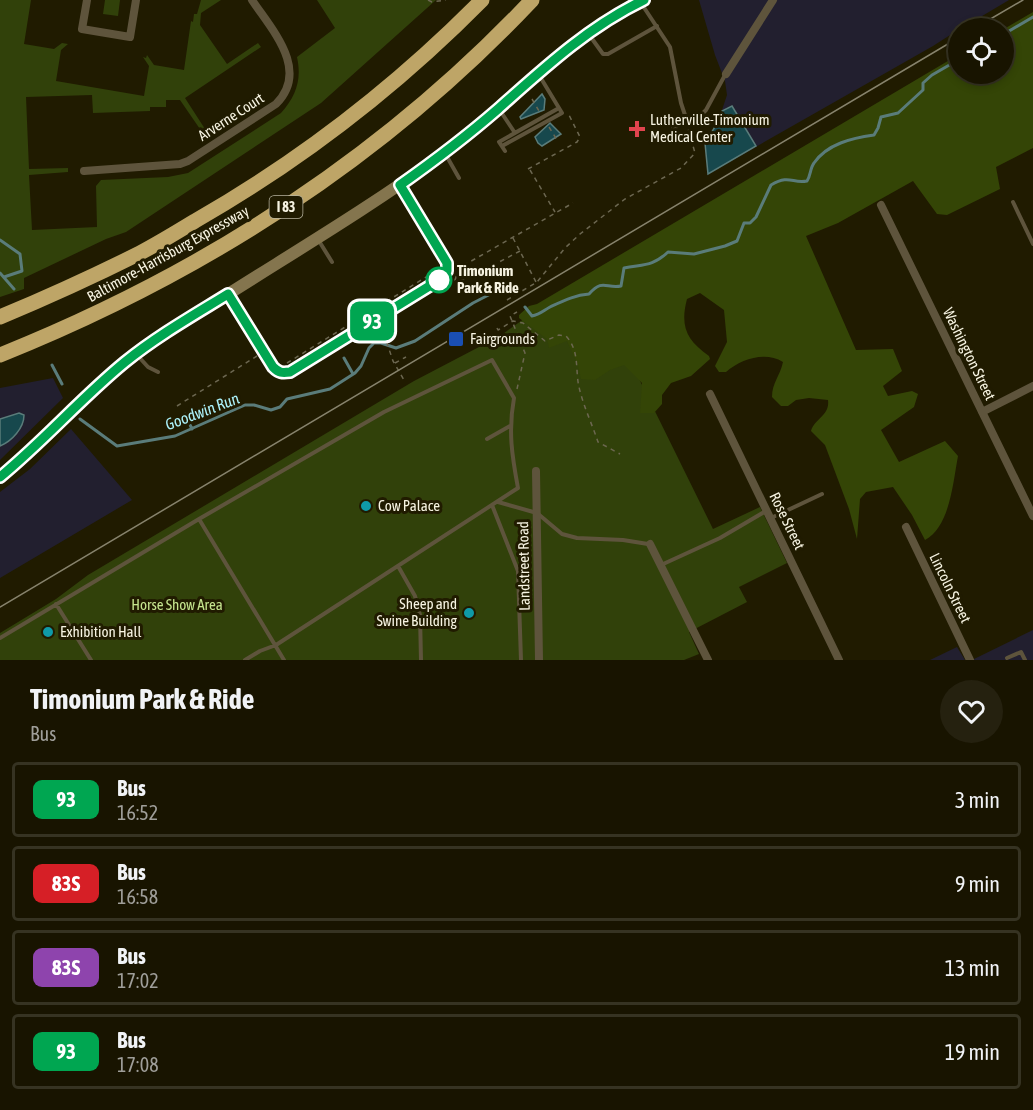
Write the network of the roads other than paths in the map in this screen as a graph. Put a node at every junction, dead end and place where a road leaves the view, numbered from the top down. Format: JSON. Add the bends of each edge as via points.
{"nodes":[{"id":1,"x":87,"y":0,"type":"edge"},
{"id":2,"x":136,"y":0,"type":"edge"},
{"id":3,"x":252,"y":0,"type":"edge"},
{"id":4,"x":482,"y":0,"type":"edge"},
{"id":5,"x":532,"y":0,"type":"edge"},
{"id":6,"x":773,"y":0,"type":"edge"},
{"id":7,"x":642,"y":1,"type":"edge"},
{"id":8,"x":657,"y":26,"type":"junction"},
{"id":9,"x":588,"y":33,"type":"junction"},
{"id":10,"x":538,"y":72,"type":"junction"},
{"id":11,"x":726,"y":74,"type":"joint"},
{"id":12,"x":499,"y":108,"type":"junction"},
{"id":13,"x":560,"y":108,"type":"junction"},
{"id":14,"x":687,"y":121,"type":"junction"},
{"id":15,"x":673,"y":128,"type":"dead end"},
{"id":16,"x":514,"y":132,"type":"junction"},
{"id":17,"x":518,"y":137,"type":"junction"},
{"id":18,"x":444,"y":153,"type":"junction"},
{"id":19,"x":84,"y":171,"type":"dead end"},
{"id":20,"x":459,"y":178,"type":"dead end"},
{"id":21,"x":400,"y":185,"type":"junction"},
{"id":22,"x":1013,"y":202,"type":"dead end"},
{"id":23,"x":881,"y":205,"type":"dead end"},
{"id":24,"x":317,"y":237,"type":"junction"},
{"id":25,"x":1033,"y":244,"type":"edge"},
{"id":26,"x":332,"y":262,"type":"dead end"},
{"id":27,"x":228,"y":294,"type":"junction"},
{"id":28,"x":0,"y":316,"type":"edge"},
{"id":29,"x":136,"y":353,"type":"junction"},
{"id":30,"x":0,"y":356,"type":"edge"},
{"id":31,"x":158,"y":372,"type":"dead end"},
{"id":32,"x":1033,"y":386,"type":"edge"},
{"id":33,"x":710,"y":394,"type":"dead end"},
{"id":34,"x":982,"y":412,"type":"junction"},
{"id":35,"x":510,"y":426,"type":"junction"},
{"id":36,"x":487,"y":439,"type":"dead end"},
{"id":37,"x":536,"y":471,"type":"dead end"},
{"id":38,"x":0,"y":477,"type":"edge"},
{"id":39,"x":822,"y":494,"type":"dead end"},
{"id":40,"x":497,"y":501,"type":"junction"},
{"id":41,"x":492,"y":505,"type":"junction"},
{"id":42,"x":537,"y":513,"type":"junction"},
{"id":43,"x":769,"y":515,"type":"junction"},
{"id":44,"x":1033,"y":516,"type":"edge"},
{"id":45,"x":199,"y":519,"type":"junction"},
{"id":46,"x":906,"y":527,"type":"dead end"},
{"id":47,"x":650,"y":544,"type":"joint"},
{"id":48,"x":660,"y":565,"type":"junction"},
{"id":49,"x":398,"y":566,"type":"junction"},
{"id":50,"x":56,"y":604,"type":"junction"},
{"id":51,"x":0,"y":638,"type":"edge"},
{"id":52,"x":276,"y":645,"type":"junction"},
{"id":53,"x":1007,"y":658,"type":"dead end"},
{"id":54,"x":92,"y":660,"type":"edge"},
{"id":55,"x":245,"y":660,"type":"edge"},
{"id":56,"x":284,"y":660,"type":"edge"},
{"id":57,"x":421,"y":660,"type":"edge"},
{"id":58,"x":521,"y":660,"type":"edge"},
{"id":59,"x":539,"y":660,"type":"edge"},
{"id":60,"x":708,"y":660,"type":"edge"},
{"id":61,"x":839,"y":660,"type":"edge"},
{"id":62,"x":970,"y":660,"type":"edge"},
{"id":63,"x":1025,"y":660,"type":"edge"}],
"edges":[{"from":1,"to":2,"type":"street","via":[[82,29],[130,37]]},
{"from":3,"to":19,"type":"street","name":"Arverne Court","via":[[288,58],[291,78],[283,97],[180,164]]},
{"from":4,"to":28,"type":"highway","name":"Baltimore-Harrisburg Expressway","number":"I 83","via":[[376,97],[249,189],[142,252]]},
{"from":5,"to":30,"type":"highway","name":"Baltimore-Harrisburg Expressway","number":"I 83","via":[[476,56],[398,124],[251,231],[149,288]]},
{"from":6,"to":11,"type":"street"},
{"from":7,"to":8,"type":"lane"},
{"from":7,"to":9,"type":"main road"},
{"from":8,"to":9,"type":"lane","via":[[605,54]]},
{"from":8,"to":14,"type":"lane","via":[[670,47]]},
{"from":9,"to":10,"type":"main road"},
{"from":10,"to":12,"type":"main road"},
{"from":10,"to":13,"type":"lane"},
{"from":11,"to":14,"type":"lane","via":[[706,110]]},
{"from":12,"to":16,"type":"lane"},
{"from":12,"to":18,"type":"main road"},
{"from":13,"to":16,"type":"lane"},
{"from":13,"to":17,"type":"lane","via":[[562,113]]},
{"from":14,"to":15,"type":"lane"},
{"from":16,"to":17,"type":"lane"},
{"from":16,"to":17,"type":"lane","via":[[499,142],[503,149]]},
{"from":18,"to":20,"type":"lane"},
{"from":18,"to":21,"type":"main road"},
{"from":21,"to":24,"type":"main road"},
{"from":21,"to":27,"type":"lane","via":[[447,263],[447,271],[436,282],[284,373],[273,367]]},
{"from":22,"to":25,"type":"lane"},
{"from":23,"to":34,"type":"street","name":"Washington Street"},
{"from":24,"to":26,"type":"lane"},
{"from":24,"to":27,"type":"main road"},
{"from":27,"to":29,"type":"main road"},
{"from":29,"to":31,"type":"lane"},
{"from":29,"to":38,"type":"main road"},
{"from":32,"to":34,"type":"street"},
{"from":33,"to":43,"type":"street","name":"Rose Street"},
{"from":34,"to":44,"type":"street","name":"Washington Street"},
{"from":35,"to":36,"type":"lane"},
{"from":35,"to":40,"type":"lane","via":[[518,488]]},
{"from":35,"to":45,"type":"lane","via":[[514,398],[492,360],[384,412]]},
{"from":37,"to":42,"type":"street","name":"Landstreet Road"},
{"from":39,"to":43,"type":"lane"},
{"from":40,"to":41,"type":"lane"},
{"from":40,"to":42,"type":"lane"},
{"from":41,"to":49,"type":"lane"},
{"from":41,"to":58,"type":"lane","via":[[518,571]]},
{"from":42,"to":47,"type":"lane","via":[[562,534]]},
{"from":42,"to":59,"type":"street","name":"Landstreet Road"},
{"from":43,"to":48,"type":"lane"},
{"from":43,"to":61,"type":"street","name":"Rose Street"},
{"from":45,"to":50,"type":"lane"},
{"from":45,"to":52,"type":"lane"},
{"from":46,"to":62,"type":"street","name":"Lincoln Street"},
{"from":47,"to":48,"type":"street"},
{"from":48,"to":60,"type":"street"},
{"from":49,"to":52,"type":"lane"},
{"from":49,"to":57,"type":"lane","via":[[415,596],[420,615]]},
{"from":50,"to":51,"type":"lane"},
{"from":50,"to":54,"type":"lane"},
{"from":52,"to":55,"type":"lane"},
{"from":52,"to":56,"type":"lane"},
{"from":53,"to":63,"type":"lane","via":[[1021,652]]}]}
